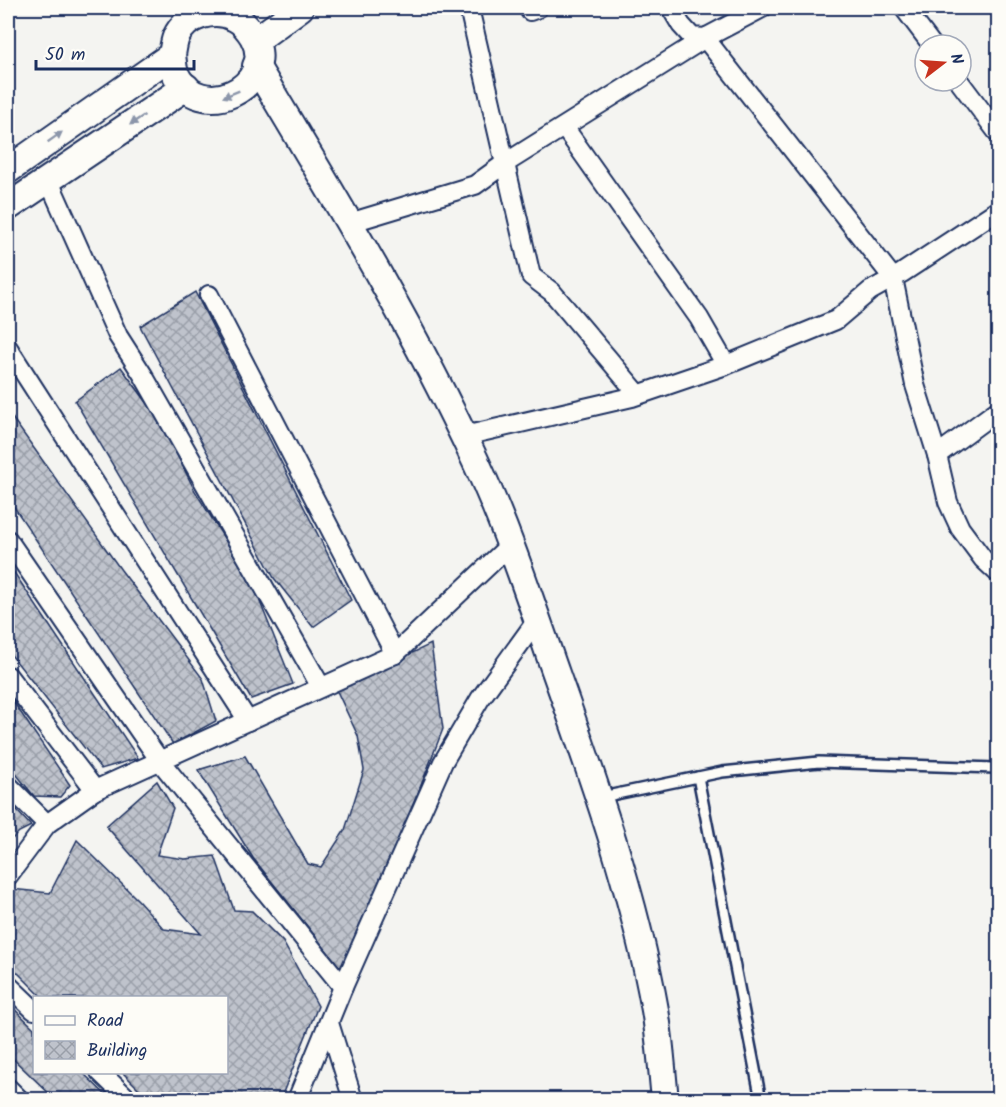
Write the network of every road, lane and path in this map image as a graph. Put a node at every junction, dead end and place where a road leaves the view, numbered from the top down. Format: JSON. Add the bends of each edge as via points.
{"nodes":[{"id":1,"x":300,"y":8,"type":"edge"},
{"id":2,"x":469,"y":8,"type":"edge"},
{"id":3,"x":671,"y":8,"type":"edge"},
{"id":4,"x":762,"y":8,"type":"edge"},
{"id":5,"x":904,"y":8,"type":"edge"},
{"id":6,"x":229,"y":10,"type":"edge"},
{"id":7,"x":923,"y":33,"type":"edge"},
{"id":8,"x":705,"y":38,"type":"junction"},
{"id":9,"x":256,"y":54,"type":"junction"},
{"id":10,"x":172,"y":55,"type":"junction"},
{"id":11,"x":186,"y":87,"type":"junction"},
{"id":12,"x":968,"y":93,"type":"edge"},
{"id":13,"x":564,"y":127,"type":"junction"},
{"id":14,"x":999,"y":133,"type":"edge"},
{"id":15,"x":504,"y":164,"type":"junction"},
{"id":16,"x":8,"y":170,"type":"edge"},
{"id":17,"x":48,"y":179,"type":"junction"},
{"id":18,"x":8,"y":207,"type":"edge"},
{"id":19,"x":999,"y":210,"type":"edge"},
{"id":20,"x":349,"y":223,"type":"junction"},
{"id":21,"x":893,"y":278,"type":"junction"},
{"id":22,"x":209,"y":295,"type":"dead end"},
{"id":23,"x":8,"y":348,"type":"edge"},
{"id":24,"x":726,"y":365,"type":"junction"},
{"id":25,"x":638,"y":394,"type":"junction"},
{"id":26,"x":999,"y":410,"type":"edge"},
{"id":27,"x":464,"y":436,"type":"junction"},
{"id":28,"x":937,"y":455,"type":"junction"},
{"id":29,"x":8,"y":540,"type":"edge"},
{"id":30,"x":510,"y":545,"type":"junction"},
{"id":31,"x":999,"y":573,"type":"edge"},
{"id":32,"x":537,"y":620,"type":"junction"},
{"id":33,"x":395,"y":654,"type":"junction"},
{"id":34,"x":8,"y":676,"type":"edge"},
{"id":35,"x":321,"y":687,"type":"junction"},
{"id":36,"x":248,"y":721,"type":"junction"},
{"id":37,"x":160,"y":760,"type":"junction"},
{"id":38,"x":995,"y":768,"type":"dead end"},
{"id":39,"x":698,"y":777,"type":"junction"},
{"id":40,"x":8,"y":785,"type":"edge"},
{"id":41,"x":95,"y":790,"type":"junction"},
{"id":42,"x":600,"y":798,"type":"junction"},
{"id":43,"x":47,"y":824,"type":"junction"},
{"id":44,"x":8,"y":876,"type":"edge"},
{"id":45,"x":8,"y":985,"type":"edge"},
{"id":46,"x":343,"y":987,"type":"junction"},
{"id":47,"x":33,"y":1009,"type":"edge"},
{"id":48,"x":329,"y":1023,"type":"junction"},
{"id":49,"x":102,"y":1074,"type":"edge"},
{"id":50,"x":8,"y":1088,"type":"edge"},
{"id":51,"x":20,"y":1100,"type":"edge"},
{"id":52,"x":129,"y":1100,"type":"edge"},
{"id":53,"x":297,"y":1100,"type":"edge"},
{"id":54,"x":353,"y":1100,"type":"edge"},
{"id":55,"x":665,"y":1100,"type":"edge"},
{"id":56,"x":761,"y":1100,"type":"edge"}],
"edges":[{"from":1,"to":9,"type":"street"},
{"from":2,"to":15,"type":"street"},
{"from":3,"to":8,"type":"street","via":[[692,37]]},
{"from":4,"to":8,"type":"street"},
{"from":5,"to":7,"type":"street"},
{"from":6,"to":9,"type":"street","via":[[249,29]]},
{"from":6,"to":10,"type":"street","via":[[205,13],[188,21],[176,36]]},
{"from":8,"to":13,"type":"street"},
{"from":8,"to":21,"type":"street"},
{"from":9,"to":11,"type":"street","one_way":true,"via":[[250,80],[227,97],[212,99]]},
{"from":9,"to":20,"type":"street"},
{"from":10,"to":11,"type":"street","via":[[175,73]]},
{"from":16,"to":10,"type":"street","one_way":true},
{"from":11,"to":17,"type":"street","one_way":true},
{"from":12,"to":14,"type":"street"},
{"from":13,"to":15,"type":"street"},
{"from":13,"to":24,"type":"street","via":[[699,318]]},
{"from":15,"to":20,"type":"street","via":[[475,185]]},
{"from":15,"to":25,"type":"street","via":[[531,276],[552,292]]},
{"from":17,"to":18,"type":"street"},
{"from":17,"to":35,"type":"street","via":[[118,336]]},
{"from":19,"to":21,"type":"street"},
{"from":20,"to":27,"type":"street"},
{"from":21,"to":24,"type":"street","via":[[870,291],[836,320]]},
{"from":21,"to":28,"type":"street","via":[[915,385]]},
{"from":22,"to":33,"type":"street"},
{"from":23,"to":36,"type":"street"},
{"from":24,"to":25,"type":"street"},
{"from":25,"to":27,"type":"street"},
{"from":26,"to":28,"type":"street"},
{"from":27,"to":30,"type":"street"},
{"from":28,"to":31,"type":"street","via":[[948,502],[960,528],[983,560]]},
{"from":29,"to":37,"type":"street"},
{"from":30,"to":32,"type":"street"},
{"from":30,"to":33,"type":"street"},
{"from":32,"to":42,"type":"street"},
{"from":32,"to":46,"type":"street","via":[[480,699],[443,762]]},
{"from":33,"to":35,"type":"street"},
{"from":34,"to":41,"type":"street"},
{"from":35,"to":36,"type":"street"},
{"from":36,"to":37,"type":"street"},
{"from":37,"to":41,"type":"street"},
{"from":37,"to":46,"type":"street"},
{"from":38,"to":39,"type":"lane","via":[[819,762]]},
{"from":39,"to":42,"type":"lane"},
{"from":39,"to":56,"type":"lane"},
{"from":40,"to":43,"type":"street"},
{"from":41,"to":43,"type":"street"},
{"from":42,"to":55,"type":"street","via":[[632,909],[655,1011]]},
{"from":43,"to":44,"type":"street"},
{"from":45,"to":47,"type":"street"},
{"from":46,"to":48,"type":"street"},
{"from":48,"to":53,"type":"street"},
{"from":48,"to":54,"type":"street"},
{"from":49,"to":52,"type":"street"},
{"from":50,"to":51,"type":"street"}]}
